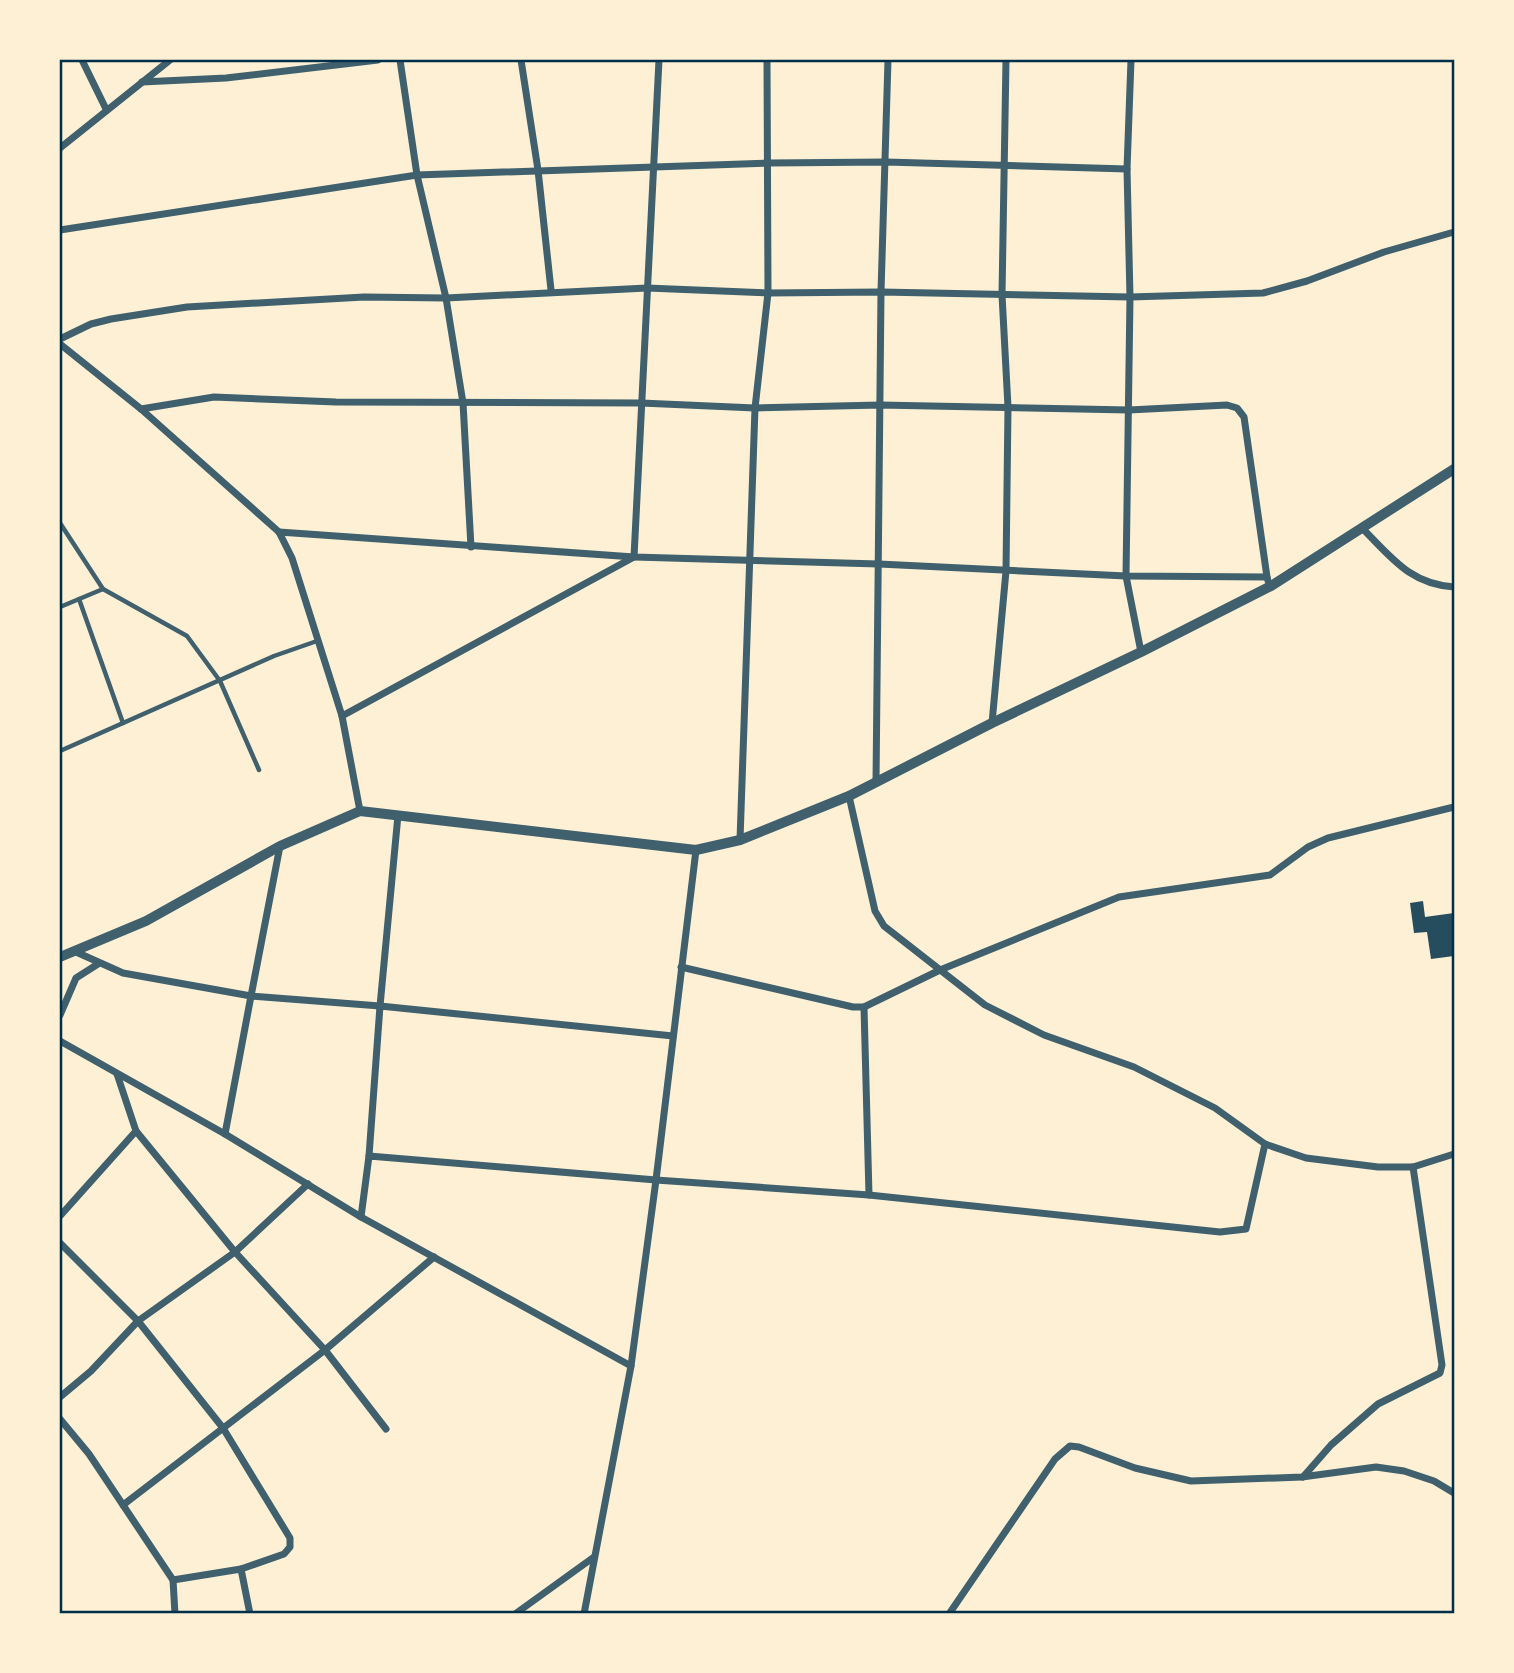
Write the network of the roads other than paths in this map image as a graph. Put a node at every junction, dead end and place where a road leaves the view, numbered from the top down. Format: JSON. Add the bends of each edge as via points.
{"nodes":[{"id":1,"x":82,"y":60,"type":"edge"},
{"id":2,"x":170,"y":60,"type":"edge"},
{"id":3,"x":378,"y":60,"type":"edge"},
{"id":4,"x":400,"y":60,"type":"edge"},
{"id":5,"x":521,"y":60,"type":"edge"},
{"id":6,"x":659,"y":60,"type":"edge"},
{"id":7,"x":768,"y":60,"type":"edge"},
{"id":8,"x":888,"y":60,"type":"edge"},
{"id":9,"x":1006,"y":60,"type":"edge"},
{"id":10,"x":1131,"y":60,"type":"edge"},
{"id":11,"x":142,"y":82,"type":"junction"},
{"id":12,"x":106,"y":109,"type":"junction"},
{"id":13,"x":60,"y":148,"type":"edge"},
{"id":14,"x":886,"y":162,"type":"junction"},
{"id":15,"x":769,"y":163,"type":"junction"},
{"id":16,"x":1006,"y":167,"type":"junction"},
{"id":17,"x":655,"y":168,"type":"junction"},
{"id":18,"x":1128,"y":169,"type":"junction"},
{"id":19,"x":538,"y":170,"type":"junction"},
{"id":20,"x":417,"y":175,"type":"junction"},
{"id":21,"x":60,"y":230,"type":"edge"},
{"id":22,"x":1454,"y":232,"type":"edge"},
{"id":23,"x":647,"y":288,"type":"junction"},
{"id":24,"x":551,"y":290,"type":"junction"},
{"id":25,"x":881,"y":292,"type":"junction"},
{"id":26,"x":768,"y":293,"type":"junction"},
{"id":27,"x":1002,"y":296,"type":"junction"},
{"id":28,"x":1130,"y":297,"type":"junction"},
{"id":29,"x":446,"y":298,"type":"junction"},
{"id":30,"x":60,"y":342,"type":"edge"},
{"id":31,"x":463,"y":403,"type":"junction"},
{"id":32,"x":641,"y":403,"type":"junction"},
{"id":33,"x":880,"y":405,"type":"junction"},
{"id":34,"x":1008,"y":407,"type":"junction"},
{"id":35,"x":755,"y":408,"type":"junction"},
{"id":36,"x":141,"y":409,"type":"junction"},
{"id":37,"x":1129,"y":410,"type":"junction"},
{"id":38,"x":1454,"y":469,"type":"edge"},
{"id":39,"x":60,"y":523,"type":"edge"},
{"id":40,"x":1362,"y":528,"type":"junction"},
{"id":41,"x":279,"y":531,"type":"junction"},
{"id":42,"x":471,"y":547,"type":"junction"},
{"id":43,"x":634,"y":557,"type":"junction"},
{"id":44,"x":748,"y":560,"type":"junction"},
{"id":45,"x":879,"y":564,"type":"junction"},
{"id":46,"x":1006,"y":571,"type":"junction"},
{"id":47,"x":1126,"y":576,"type":"junction"},
{"id":48,"x":1268,"y":582,"type":"junction"},
{"id":49,"x":1454,"y":587,"type":"edge"},
{"id":50,"x":103,"y":589,"type":"junction"},
{"id":51,"x":79,"y":599,"type":"junction"},
{"id":52,"x":60,"y":607,"type":"edge"},
{"id":53,"x":317,"y":641,"type":"junction"},
{"id":54,"x":1141,"y":652,"type":"junction"},
{"id":55,"x":220,"y":681,"type":"junction"},
{"id":56,"x":342,"y":716,"type":"junction"},
{"id":57,"x":123,"y":723,"type":"junction"},
{"id":58,"x":992,"y":723,"type":"junction"},
{"id":59,"x":60,"y":751,"type":"edge"},
{"id":60,"x":259,"y":770,"type":"dead end"},
{"id":61,"x":876,"y":783,"type":"junction"},
{"id":62,"x":849,"y":796,"type":"junction"},
{"id":63,"x":1454,"y":807,"type":"edge"},
{"id":64,"x":360,"y":811,"type":"junction"},
{"id":65,"x":398,"y":815,"type":"junction"},
{"id":66,"x":740,"y":840,"type":"junction"},
{"id":67,"x":281,"y":846,"type":"junction"},
{"id":68,"x":696,"y":850,"type":"junction"},
{"id":69,"x":76,"y":952,"type":"junction"},
{"id":70,"x":60,"y":957,"type":"edge"},
{"id":71,"x":98,"y":964,"type":"junction"},
{"id":72,"x":681,"y":967,"type":"junction"},
{"id":73,"x":940,"y":970,"type":"junction"},
{"id":74,"x":251,"y":996,"type":"junction"},
{"id":75,"x":380,"y":1006,"type":"junction"},
{"id":76,"x":864,"y":1007,"type":"junction"},
{"id":77,"x":60,"y":1016,"type":"edge"},
{"id":78,"x":673,"y":1036,"type":"junction"},
{"id":79,"x":60,"y":1041,"type":"edge"},
{"id":80,"x":117,"y":1073,"type":"junction"},
{"id":81,"x":136,"y":1132,"type":"junction"},
{"id":82,"x":225,"y":1134,"type":"junction"},
{"id":83,"x":1265,"y":1144,"type":"junction"},
{"id":84,"x":1454,"y":1154,"type":"edge"},
{"id":85,"x":369,"y":1156,"type":"junction"},
{"id":86,"x":1413,"y":1167,"type":"junction"},
{"id":87,"x":656,"y":1180,"type":"junction"},
{"id":88,"x":307,"y":1184,"type":"junction"},
{"id":89,"x":869,"y":1195,"type":"junction"},
{"id":90,"x":60,"y":1216,"type":"edge"},
{"id":91,"x":361,"y":1217,"type":"junction"},
{"id":92,"x":60,"y":1243,"type":"edge"},
{"id":93,"x":235,"y":1252,"type":"junction"},
{"id":94,"x":434,"y":1257,"type":"junction"},
{"id":95,"x":138,"y":1321,"type":"junction"},
{"id":96,"x":325,"y":1350,"type":"junction"},
{"id":97,"x":631,"y":1366,"type":"junction"},
{"id":98,"x":60,"y":1397,"type":"edge"},
{"id":99,"x":60,"y":1419,"type":"edge"},
{"id":100,"x":223,"y":1428,"type":"junction"},
{"id":101,"x":386,"y":1429,"type":"dead end"},
{"id":102,"x":1303,"y":1478,"type":"junction"},
{"id":103,"x":1454,"y":1493,"type":"edge"},
{"id":104,"x":123,"y":1505,"type":"junction"},
{"id":105,"x":594,"y":1557,"type":"junction"},
{"id":106,"x":241,"y":1569,"type":"junction"},
{"id":107,"x":173,"y":1580,"type":"junction"},
{"id":108,"x":175,"y":1614,"type":"edge"},
{"id":109,"x":250,"y":1614,"type":"edge"},
{"id":110,"x":515,"y":1614,"type":"edge"},
{"id":111,"x":584,"y":1614,"type":"edge"},
{"id":112,"x":949,"y":1614,"type":"edge"}],
"edges":[{"from":1,"to":12,"type":"street"},
{"from":2,"to":11,"type":"street"},
{"from":3,"to":11,"type":"street","via":[[226,78]]},
{"from":4,"to":20,"type":"street"},
{"from":5,"to":19,"type":"street"},
{"from":6,"to":17,"type":"street"},
{"from":7,"to":15,"type":"street"},
{"from":8,"to":14,"type":"street"},
{"from":9,"to":16,"type":"street"},
{"from":10,"to":18,"type":"street"},
{"from":11,"to":12,"type":"street"},
{"from":12,"to":13,"type":"street"},
{"from":14,"to":15,"type":"street"},
{"from":14,"to":16,"type":"street"},
{"from":14,"to":25,"type":"street"},
{"from":15,"to":17,"type":"street"},
{"from":15,"to":26,"type":"street"},
{"from":16,"to":18,"type":"street"},
{"from":16,"to":27,"type":"street"},
{"from":17,"to":19,"type":"street"},
{"from":17,"to":23,"type":"street"},
{"from":18,"to":28,"type":"street"},
{"from":19,"to":20,"type":"street"},
{"from":19,"to":24,"type":"street"},
{"from":20,"to":21,"type":"street"},
{"from":20,"to":29,"type":"street"},
{"from":22,"to":28,"type":"street","via":[[1263,293]]},
{"from":23,"to":24,"type":"street"},
{"from":23,"to":26,"type":"street"},
{"from":23,"to":32,"type":"street"},
{"from":24,"to":29,"type":"street"},
{"from":25,"to":26,"type":"street"},
{"from":25,"to":27,"type":"street"},
{"from":25,"to":33,"type":"street"},
{"from":26,"to":35,"type":"street"},
{"from":27,"to":28,"type":"street"},
{"from":27,"to":34,"type":"street"},
{"from":28,"to":37,"type":"street"},
{"from":29,"to":30,"type":"street","via":[[364,297],[187,307],[91,324]]},
{"from":29,"to":31,"type":"street"},
{"from":30,"to":36,"type":"street"},
{"from":31,"to":32,"type":"street"},
{"from":31,"to":36,"type":"street","via":[[214,397]]},
{"from":31,"to":42,"type":"street"},
{"from":32,"to":35,"type":"street"},
{"from":32,"to":43,"type":"street"},
{"from":33,"to":34,"type":"street"},
{"from":33,"to":35,"type":"street"},
{"from":33,"to":45,"type":"street"},
{"from":34,"to":37,"type":"street"},
{"from":34,"to":46,"type":"street"},
{"from":35,"to":44,"type":"street"},
{"from":36,"to":41,"type":"street"},
{"from":37,"to":47,"type":"street"},
{"from":37,"to":48,"type":"street","via":[[1237,408],[1244,417]]},
{"from":38,"to":40,"type":"street"},
{"from":39,"to":50,"type":"lane"},
{"from":40,"to":48,"type":"street"},
{"from":40,"to":49,"type":"street","via":[[1414,578]]},
{"from":41,"to":42,"type":"street"},
{"from":41,"to":53,"type":"street"},
{"from":42,"to":43,"type":"street"},
{"from":43,"to":44,"type":"street"},
{"from":43,"to":56,"type":"street"},
{"from":44,"to":45,"type":"street"},
{"from":44,"to":66,"type":"street"},
{"from":45,"to":46,"type":"street"},
{"from":45,"to":61,"type":"street"},
{"from":46,"to":47,"type":"street"},
{"from":46,"to":58,"type":"street"},
{"from":47,"to":48,"type":"street"},
{"from":47,"to":54,"type":"street"},
{"from":48,"to":54,"type":"street"},
{"from":50,"to":51,"type":"lane"},
{"from":50,"to":55,"type":"lane","via":[[187,636]]},
{"from":51,"to":52,"type":"lane"},
{"from":51,"to":57,"type":"lane"},
{"from":53,"to":55,"type":"lane"},
{"from":53,"to":56,"type":"street"},
{"from":54,"to":58,"type":"street"},
{"from":55,"to":57,"type":"lane"},
{"from":55,"to":60,"type":"lane"},
{"from":56,"to":64,"type":"street"},
{"from":57,"to":59,"type":"lane"},
{"from":58,"to":61,"type":"street"},
{"from":61,"to":62,"type":"street"},
{"from":62,"to":66,"type":"street"},
{"from":62,"to":73,"type":"street","via":[[875,911],[884,926]]},
{"from":63,"to":73,"type":"street","via":[[1328,838],[1270,875],[1119,897]]},
{"from":64,"to":65,"type":"street"},
{"from":64,"to":67,"type":"street"},
{"from":65,"to":68,"type":"street"},
{"from":65,"to":75,"type":"street"},
{"from":66,"to":68,"type":"street"},
{"from":67,"to":69,"type":"street","via":[[146,921]]},
{"from":67,"to":74,"type":"street"},
{"from":68,"to":72,"type":"street"},
{"from":69,"to":70,"type":"street"},
{"from":69,"to":71,"type":"street"},
{"from":71,"to":74,"type":"street","via":[[123,973]]},
{"from":71,"to":77,"type":"street","via":[[76,978]]},
{"from":72,"to":76,"type":"street"},
{"from":72,"to":78,"type":"street"},
{"from":73,"to":76,"type":"street"},
{"from":73,"to":83,"type":"street","via":[[985,1005],[1044,1035],[1134,1066],[1215,1108]]},
{"from":74,"to":75,"type":"street"},
{"from":74,"to":82,"type":"street"},
{"from":75,"to":78,"type":"street"},
{"from":75,"to":85,"type":"street"},
{"from":76,"to":89,"type":"street"},
{"from":78,"to":87,"type":"street"},
{"from":79,"to":80,"type":"street"},
{"from":80,"to":81,"type":"street"},
{"from":80,"to":82,"type":"street"},
{"from":81,"to":90,"type":"street"},
{"from":81,"to":93,"type":"street"},
{"from":82,"to":88,"type":"street"},
{"from":83,"to":86,"type":"street","via":[[1306,1157]]},
{"from":83,"to":89,"type":"street","via":[[1246,1228],[1220,1233]]},
{"from":84,"to":86,"type":"street"},
{"from":85,"to":87,"type":"street"},
{"from":85,"to":91,"type":"street"},
{"from":86,"to":102,"type":"street","via":[[1440,1373],[1378,1404],[1331,1445]]},
{"from":87,"to":89,"type":"street"},
{"from":87,"to":97,"type":"street"},
{"from":88,"to":91,"type":"street"},
{"from":88,"to":93,"type":"street"},
{"from":91,"to":94,"type":"street"},
{"from":92,"to":95,"type":"street"},
{"from":93,"to":95,"type":"street"},
{"from":93,"to":96,"type":"street"},
{"from":94,"to":96,"type":"street"},
{"from":94,"to":97,"type":"street"},
{"from":95,"to":98,"type":"street"},
{"from":95,"to":100,"type":"street"},
{"from":96,"to":100,"type":"street"},
{"from":96,"to":101,"type":"street"},
{"from":97,"to":105,"type":"street"},
{"from":99,"to":104,"type":"street"},
{"from":100,"to":104,"type":"street"},
{"from":100,"to":106,"type":"street","via":[[290,1538],[284,1554]]},
{"from":102,"to":103,"type":"street","via":[[1376,1467],[1434,1481]]},
{"from":102,"to":112,"type":"street","via":[[1191,1481],[1070,1446],[1055,1459]]},
{"from":104,"to":107,"type":"street"},
{"from":105,"to":110,"type":"street"},
{"from":105,"to":111,"type":"street"},
{"from":106,"to":107,"type":"street"},
{"from":106,"to":109,"type":"street"},
{"from":107,"to":108,"type":"street"}]}
